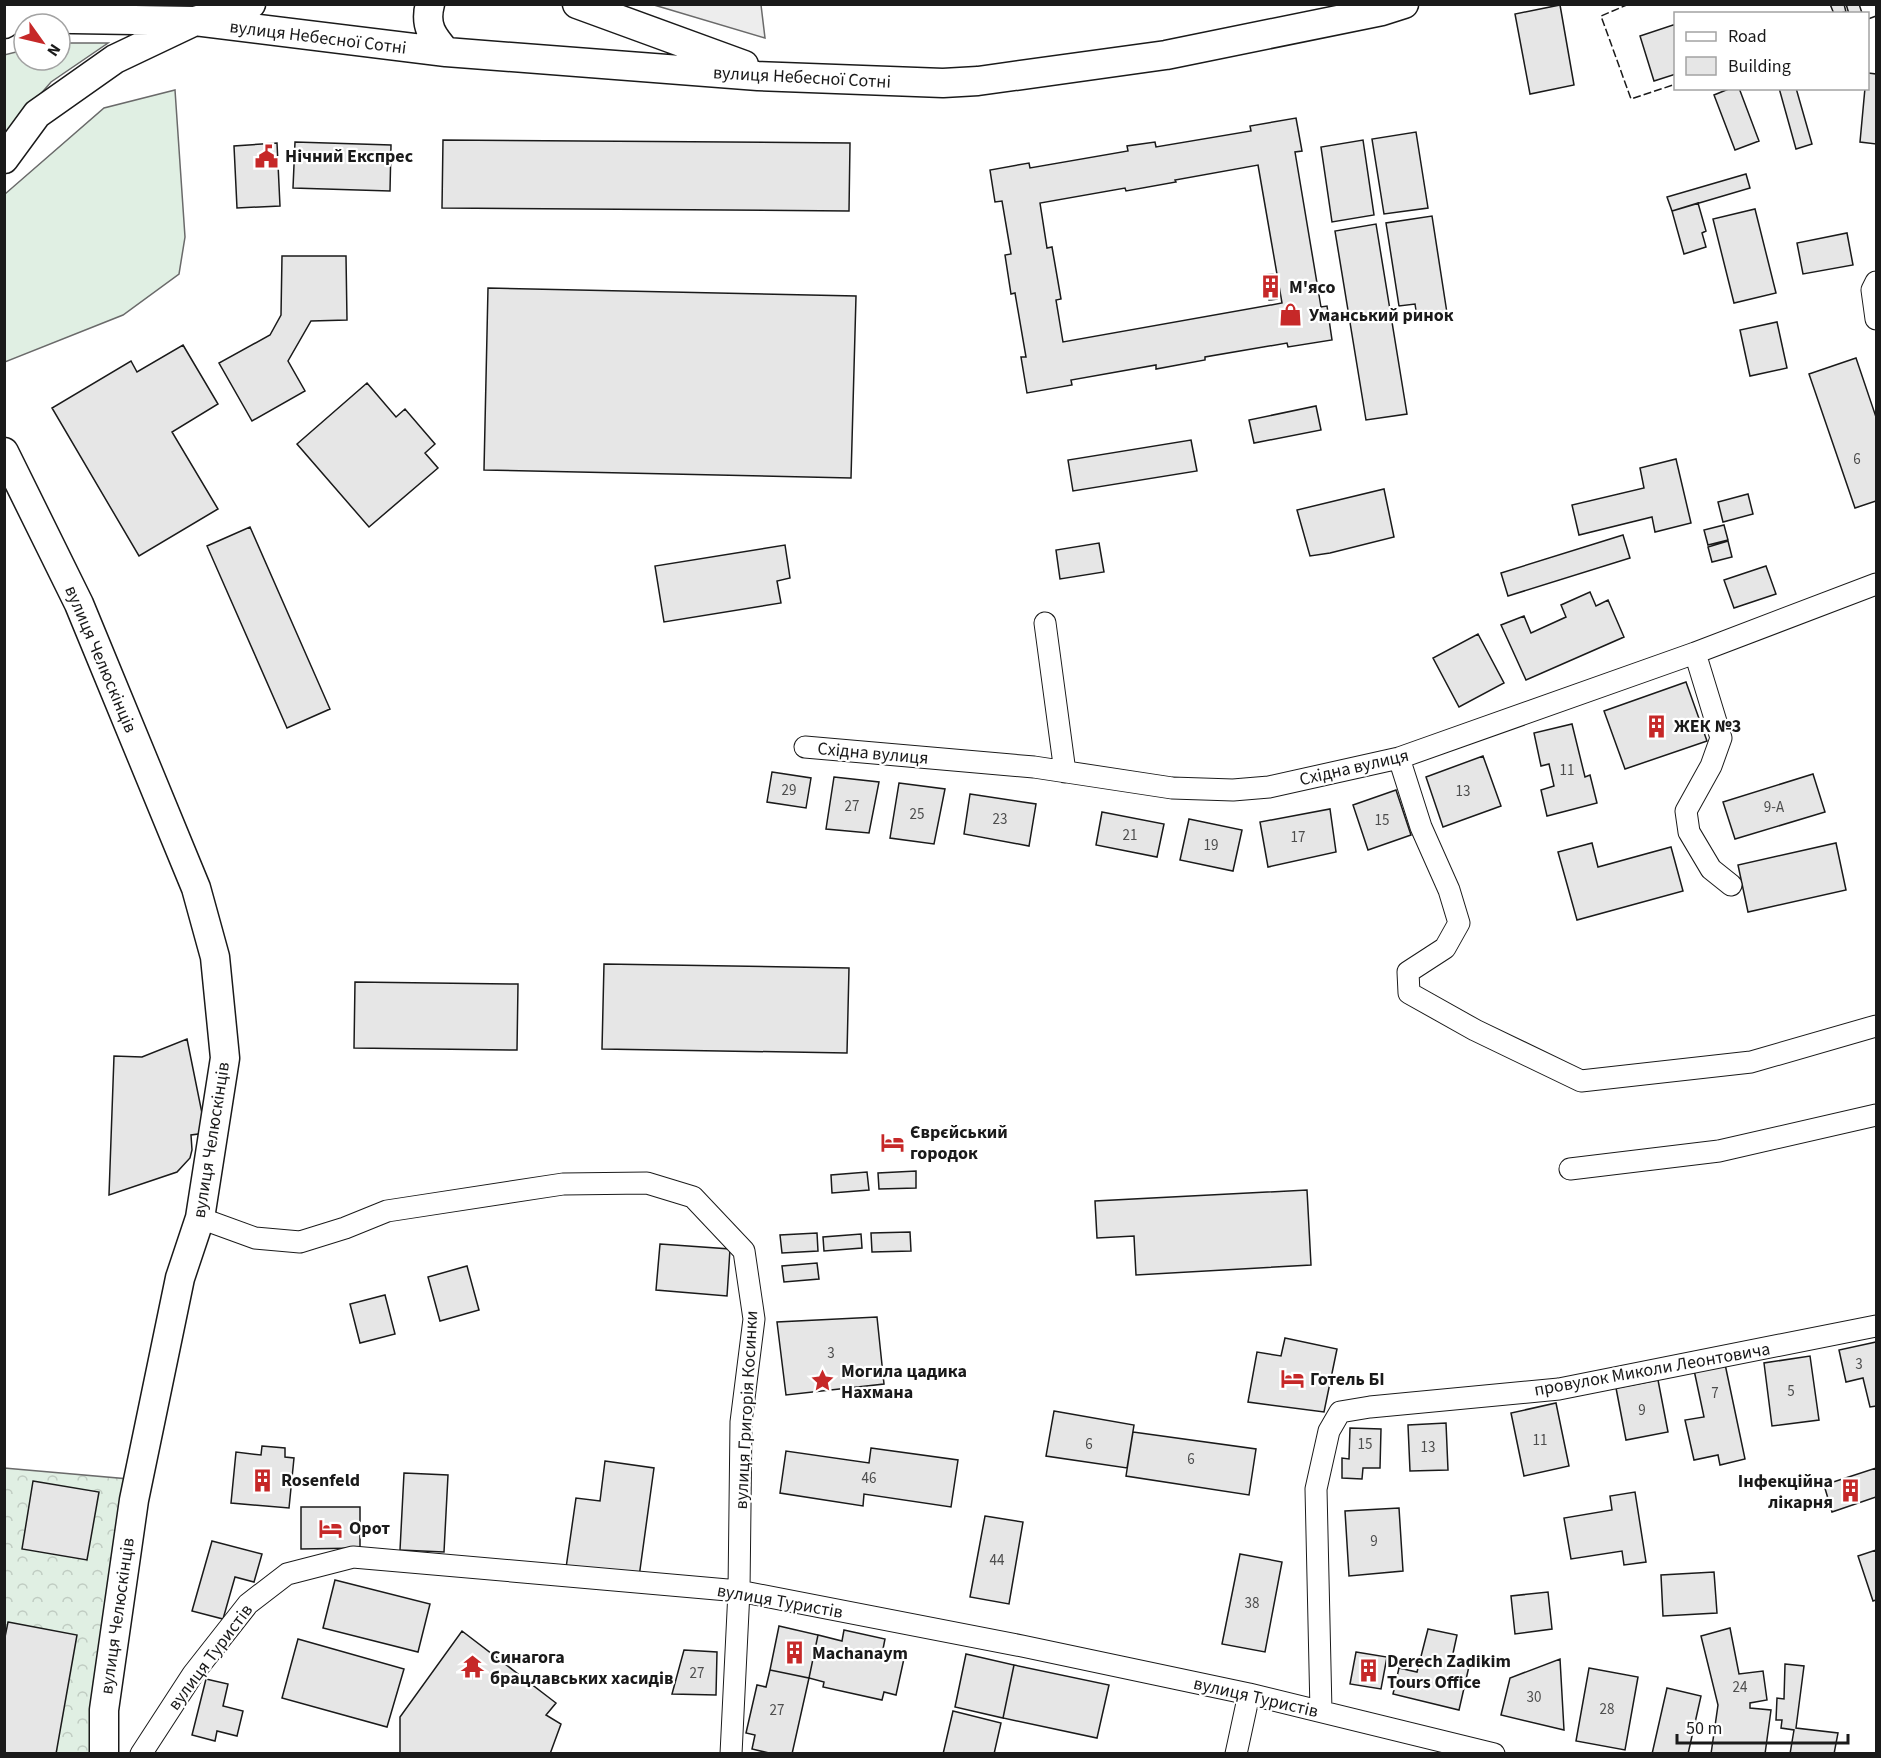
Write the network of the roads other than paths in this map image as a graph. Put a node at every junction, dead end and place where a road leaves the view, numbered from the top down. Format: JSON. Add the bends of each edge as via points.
{"nodes":[{"id":1,"x":251,"y":4,"type":"edge"},
{"id":2,"x":430,"y":4,"type":"edge"},
{"id":3,"x":577,"y":4,"type":"edge"},
{"id":4,"x":1404,"y":4,"type":"edge"},
{"id":5,"x":7,"y":19,"type":"edge"},
{"id":6,"x":195,"y":21,"type":"junction"},
{"id":7,"x":446,"y":52,"type":"junction"},
{"id":8,"x":777,"y":77,"type":"junction"},
{"id":9,"x":4,"y":159,"type":"edge"},
{"id":10,"x":1876,"y":282,"type":"edge"},
{"id":11,"x":1876,"y":319,"type":"edge"},
{"id":12,"x":4,"y":452,"type":"edge"},
{"id":13,"x":1876,"y":584,"type":"edge"},
{"id":14,"x":1045,"y":623,"type":"dead end"},
{"id":15,"x":1695,"y":653,"type":"junction"},
{"id":16,"x":805,"y":747,"type":"dead end"},
{"id":17,"x":1399,"y":758,"type":"junction"},
{"id":18,"x":1065,"y":771,"type":"junction"},
{"id":19,"x":1731,"y":885,"type":"dead end"},
{"id":20,"x":1876,"y":1026,"type":"edge"},
{"id":21,"x":1876,"y":1115,"type":"edge"},
{"id":22,"x":1570,"y":1169,"type":"dead end"},
{"id":23,"x":200,"y":1218,"type":"junction"},
{"id":24,"x":1876,"y":1326,"type":"edge"},
{"id":25,"x":739,"y":1591,"type":"junction"},
{"id":26,"x":1249,"y":1694,"type":"junction"},
{"id":27,"x":1321,"y":1711,"type":"junction"},
{"id":28,"x":104,"y":1754,"type":"edge"},
{"id":29,"x":141,"y":1754,"type":"edge"},
{"id":30,"x":731,"y":1754,"type":"edge"},
{"id":31,"x":1236,"y":1754,"type":"edge"},
{"id":32,"x":1494,"y":1754,"type":"edge"}],
"edges":[{"from":1,"to":6,"type":"main road"},
{"from":2,"to":7,"type":"main road","via":[[430,33]]},
{"from":3,"to":8,"type":"main road"},
{"from":4,"to":8,"type":"main road","name":"вулиця Небесної Сотні","via":[[1166,55],[978,81]]},
{"from":5,"to":6,"type":"main road"},
{"from":6,"to":7,"type":"main road","name":"вулиця Небесної Сотні"},
{"from":6,"to":9,"type":"main road","via":[[115,59],[37,114]]},
{"from":7,"to":8,"type":"main road","name":"вулиця Небесної Сотні"},
{"from":10,"to":11,"type":"street","via":[[1872,290]]},
{"from":12,"to":23,"type":"main road","name":"вулиця Челюскінців","via":[[79,603],[195,888],[215,957],[225,1058]]},
{"from":13,"to":15,"type":"street","name":"Східна вулиця"},
{"from":14,"to":18,"type":"street"},
{"from":15,"to":17,"type":"street","name":"Східна вулиця"},
{"from":15,"to":19,"type":"street","via":[[1721,738],[1711,766],[1686,811],[1689,832],[1711,869]]},
{"from":16,"to":18,"type":"street","name":"Східна вулиця"},
{"from":17,"to":18,"type":"street","name":"Східна вулиця","via":[[1269,787],[1233,790],[1172,788]]},
{"from":17,"to":20,"type":"street","via":[[1459,923],[1445,948],[1407,972],[1409,993],[1581,1082],[1750,1062]]},
{"from":21,"to":22,"type":"street","via":[[1719,1151]]},
{"from":23,"to":25,"type":"street","name":"вулиця Григорія Косинки","via":[[255,1239],[300,1242],[387,1211],[563,1184],[647,1183],[693,1197],[744,1251],[754,1319],[741,1422]]},
{"from":23,"to":28,"type":"main road","name":"вулиця Челюскінців","via":[[180,1278],[134,1500],[104,1710]]},
{"from":24,"to":27,"type":"street","name":"провулок Миколи Леонтовича","via":[[1559,1389],[1340,1412],[1329,1431],[1316,1489]]},
{"from":25,"to":26,"type":"street","name":"вулиця Туристів"},
{"from":25,"to":29,"type":"street","name":"вулиця Туристів","via":[[353,1557],[287,1574],[249,1604],[193,1674]]},
{"from":25,"to":30,"type":"street","name":"вулиця Григорія Косинки"},
{"from":26,"to":27,"type":"street","name":"вулиця Туристів"},
{"from":26,"to":31,"type":"street"},
{"from":27,"to":32,"type":"street","name":"вулиця Туристів"}]}
